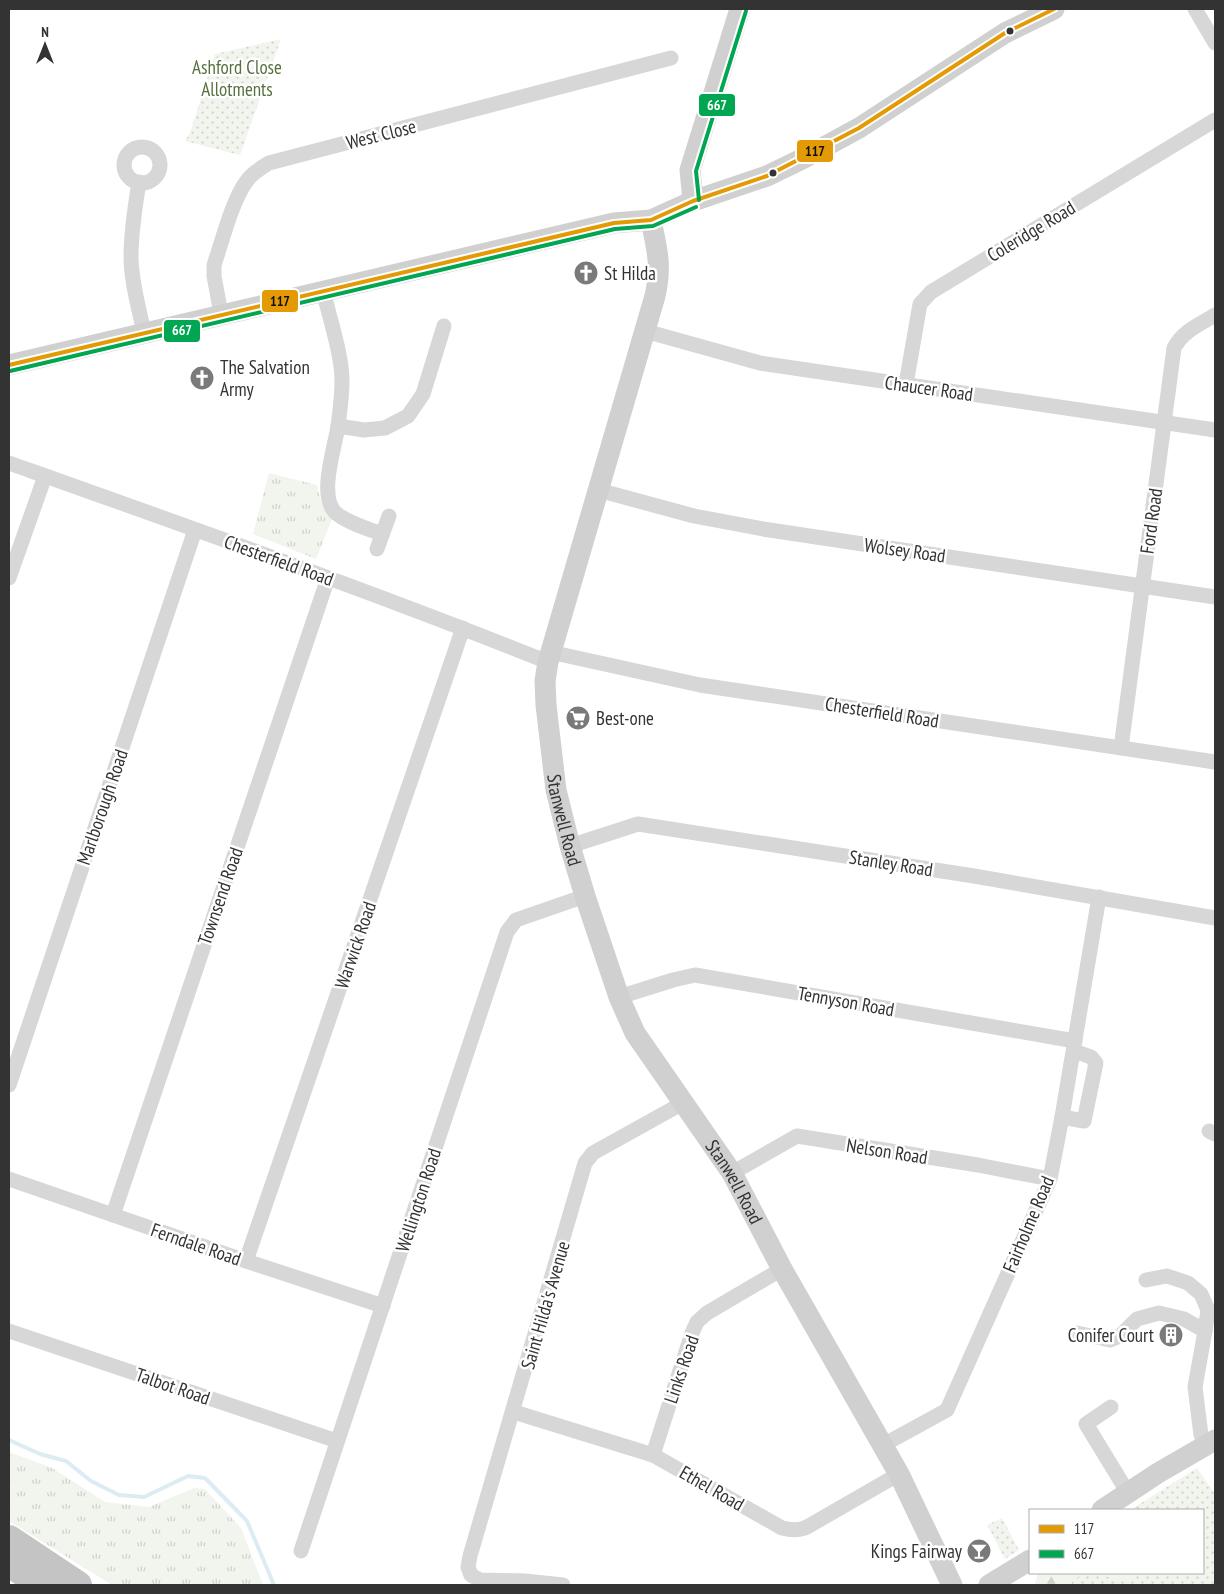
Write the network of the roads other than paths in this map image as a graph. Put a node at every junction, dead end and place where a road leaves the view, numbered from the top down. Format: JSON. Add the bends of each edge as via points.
{"nodes":[{"id":1,"x":740,"y":9,"type":"edge"},
{"id":2,"x":1054,"y":9,"type":"edge"},
{"id":3,"x":1195,"y":9,"type":"edge"},
{"id":4,"x":1215,"y":43,"type":"edge"},
{"id":5,"x":661,"y":57,"type":"dead end"},
{"id":6,"x":1215,"y":120,"type":"edge"},
{"id":7,"x":139,"y":182,"type":"dead end"},
{"id":8,"x":693,"y":201,"type":"junction"},
{"id":9,"x":651,"y":220,"type":"junction"},
{"id":10,"x":323,"y":290,"type":"junction"},
{"id":11,"x":221,"y":314,"type":"junction"},
{"id":12,"x":1215,"y":315,"type":"edge"},
{"id":13,"x":444,"y":326,"type":"dead end"},
{"id":14,"x":645,"y":331,"type":"junction"},
{"id":15,"x":144,"y":333,"type":"junction"},
{"id":16,"x":9,"y":365,"type":"edge"},
{"id":17,"x":906,"y":384,"type":"junction"},
{"id":18,"x":1164,"y":422,"type":"junction"},
{"id":19,"x":338,"y":426,"type":"junction"},
{"id":20,"x":1215,"y":430,"type":"edge"},
{"id":21,"x":9,"y":463,"type":"edge"},
{"id":22,"x":45,"y":476,"type":"junction"},
{"id":23,"x":598,"y":490,"type":"junction"},
{"id":24,"x":389,"y":516,"type":"dead end"},
{"id":25,"x":195,"y":530,"type":"junction"},
{"id":26,"x":382,"y":534,"type":"junction"},
{"id":27,"x":377,"y":549,"type":"dead end"},
{"id":28,"x":9,"y":578,"type":"edge"},
{"id":29,"x":328,"y":578,"type":"junction"},
{"id":30,"x":1143,"y":585,"type":"junction"},
{"id":31,"x":1215,"y":597,"type":"edge"},
{"id":32,"x":463,"y":628,"type":"junction"},
{"id":33,"x":549,"y":657,"type":"junction"},
{"id":34,"x":1121,"y":748,"type":"junction"},
{"id":35,"x":1215,"y":762,"type":"edge"},
{"id":36,"x":570,"y":846,"type":"junction"},
{"id":37,"x":585,"y":896,"type":"junction"},
{"id":38,"x":1099,"y":897,"type":"junction"},
{"id":39,"x":1215,"y":918,"type":"edge"},
{"id":40,"x":619,"y":997,"type":"junction"},
{"id":41,"x":1074,"y":1046,"type":"junction"},
{"id":42,"x":9,"y":1085,"type":"edge"},
{"id":43,"x":683,"y":1102,"type":"junction"},
{"id":44,"x":1062,"y":1117,"type":"junction"},
{"id":45,"x":732,"y":1173,"type":"junction"},
{"id":46,"x":9,"y":1179,"type":"edge"},
{"id":47,"x":1050,"y":1179,"type":"junction"},
{"id":48,"x":113,"y":1215,"type":"junction"},
{"id":49,"x":246,"y":1261,"type":"junction"},
{"id":50,"x":782,"y":1269,"type":"junction"},
{"id":51,"x":1146,"y":1280,"type":"dead end"},
{"id":52,"x":383,"y":1306,"type":"junction"},
{"id":53,"x":1205,"y":1331,"type":"junction"},
{"id":54,"x":9,"y":1332,"type":"edge"},
{"id":55,"x":1077,"y":1333,"type":"dead end"},
{"id":56,"x":1111,"y":1406,"type":"dead end"},
{"id":57,"x":514,"y":1412,"type":"junction"},
{"id":58,"x":337,"y":1441,"type":"junction"},
{"id":59,"x":1210,"y":1442,"type":"edge"},
{"id":60,"x":883,"y":1445,"type":"junction"},
{"id":61,"x":653,"y":1455,"type":"junction"},
{"id":62,"x":899,"y":1474,"type":"junction"},
{"id":63,"x":1128,"y":1493,"type":"junction"},
{"id":64,"x":1104,"y":1509,"type":"edge"},
{"id":65,"x":9,"y":1539,"type":"edge"},
{"id":66,"x":301,"y":1551,"type":"dead end"},
{"id":67,"x":1029,"y":1561,"type":"edge"},
{"id":68,"x":9,"y":1563,"type":"edge"},
{"id":69,"x":506,"y":1583,"type":"edge"},
{"id":70,"x":42,"y":1585,"type":"edge"},
{"id":71,"x":78,"y":1585,"type":"edge"},
{"id":72,"x":563,"y":1585,"type":"edge"},
{"id":73,"x":952,"y":1585,"type":"edge"},
{"id":74,"x":988,"y":1585,"type":"edge"}],
"edges":[{"from":1,"to":8,"type":"street","via":[[690,170]]},
{"from":2,"to":8,"type":"street","via":[[1005,33],[859,128],[804,158],[767,176]]},
{"from":3,"to":4,"type":"street"},
{"from":5,"to":11,"type":"street","name":"West Close","via":[[269,162],[254,172],[239,194],[214,265]]},
{"from":6,"to":17,"type":"street","name":"Coleridge Road","via":[[931,292],[920,304]]},
{"from":7,"to":15,"type":"street","via":[[131,258]]},
{"from":8,"to":9,"type":"street"},
{"from":9,"to":10,"type":"street","via":[[614,223]]},
{"from":9,"to":14,"type":"street","name":"Stanwell Road","via":[[659,277]]},
{"from":10,"to":11,"type":"street"},
{"from":10,"to":19,"type":"street","via":[[342,380]]},
{"from":11,"to":15,"type":"street"},
{"from":12,"to":18,"type":"street","name":"Ford Road","via":[[1179,339],[1174,348]]},
{"from":13,"to":19,"type":"street","via":[[423,394],[408,416],[386,428],[364,430]]},
{"from":14,"to":17,"type":"street","name":"Chaucer Road","via":[[760,363]]},
{"from":14,"to":23,"type":"street","name":"Stanwell Road"},
{"from":15,"to":16,"type":"street"},
{"from":17,"to":18,"type":"street","name":"Chaucer Road"},
{"from":18,"to":20,"type":"street","name":"Chaucer Road"},
{"from":18,"to":30,"type":"street","name":"Ford Road"},
{"from":19,"to":26,"type":"street","via":[[327,480],[334,512]]},
{"from":21,"to":22,"type":"street","name":"Chesterfield Road"},
{"from":22,"to":25,"type":"street","name":"Chesterfield Road"},
{"from":22,"to":28,"type":"street"},
{"from":23,"to":30,"type":"street","name":"Wolsey Road","via":[[694,516],[763,529]]},
{"from":23,"to":33,"type":"street","name":"Stanwell Road"},
{"from":24,"to":26,"type":"street"},
{"from":25,"to":29,"type":"street","name":"Chesterfield Road"},
{"from":25,"to":42,"type":"street","name":"Marlborough Road"},
{"from":26,"to":27,"type":"street"},
{"from":29,"to":32,"type":"street","name":"Chesterfield Road"},
{"from":29,"to":48,"type":"street","name":"Townsend Road"},
{"from":30,"to":31,"type":"street","name":"Wolsey Road"},
{"from":30,"to":34,"type":"street","name":"Ford Road"},
{"from":32,"to":33,"type":"street","name":"Chesterfield Road"},
{"from":32,"to":49,"type":"street","name":"Warwick Road"},
{"from":33,"to":34,"type":"street","name":"Chesterfield Road","via":[[700,685]]},
{"from":33,"to":36,"type":"street","name":"Stanwell Road","via":[[545,682],[550,748],[556,790]]},
{"from":34,"to":35,"type":"street","name":"Chesterfield Road"},
{"from":36,"to":37,"type":"street","name":"Stanwell Road"},
{"from":36,"to":38,"type":"street","name":"Stanley Road","via":[[638,824]]},
{"from":37,"to":40,"type":"street","name":"Stanwell Road"},
{"from":37,"to":52,"type":"street","name":"Wellington Road","via":[[516,920],[507,932]]},
{"from":38,"to":39,"type":"street","name":"Stanley Road"},
{"from":38,"to":41,"type":"street","name":"Fairholme Road"},
{"from":40,"to":41,"type":"street","name":"Tennyson Road","via":[[696,975]]},
{"from":40,"to":43,"type":"street","name":"Stanwell Road","via":[[635,1033]]},
{"from":41,"to":44,"type":"street","name":"Fairholme Road"},
{"from":41,"to":44,"type":"street","name":"Tennyson Road","via":[[1096,1063],[1084,1122]]},
{"from":43,"to":45,"type":"street","name":"Stanwell Road"},
{"from":43,"to":57,"type":"street","name":"Saint Hilda's Avenue","via":[[593,1154],[585,1163]]},
{"from":44,"to":47,"type":"street","name":"Fairholme Road"},
{"from":45,"to":47,"type":"street","name":"Nelson Road","via":[[797,1136]]},
{"from":45,"to":50,"type":"street","name":"Stanwell Road"},
{"from":46,"to":48,"type":"street","name":"Ferndale Road"},
{"from":47,"to":60,"type":"street","name":"Fairholme Road","via":[[947,1410]]},
{"from":48,"to":49,"type":"street","name":"Ferndale Road"},
{"from":49,"to":52,"type":"street","name":"Ferndale Road"},
{"from":50,"to":60,"type":"street","name":"Stanwell Road"},
{"from":50,"to":61,"type":"street","name":"Links Road","via":[[707,1312],[697,1322]]},
{"from":51,"to":53,"type":"street","via":[[1167,1276],[1188,1283],[1201,1294],[1208,1310]]},
{"from":52,"to":58,"type":"street","name":"Wellington Road"},
{"from":53,"to":55,"type":"street","via":[[1184,1319],[1159,1313],[1137,1319],[1120,1336],[1110,1340]]},
{"from":53,"to":59,"type":"street","via":[[1195,1387],[1201,1435]]},
{"from":54,"to":58,"type":"street","name":"Talbot Road"},
{"from":56,"to":63,"type":"street","via":[[1081,1427]]},
{"from":57,"to":61,"type":"street","name":"Ethel Road"},
{"from":57,"to":69,"type":"street","name":"Saint Hilda's Avenue","via":[[468,1567],[471,1575],[480,1580]]},
{"from":58,"to":66,"type":"street","name":"Wellington Road"},
{"from":59,"to":63,"type":"street"},
{"from":60,"to":62,"type":"street","name":"Stanwell Road"},
{"from":61,"to":62,"type":"street","name":"Ethel Road","via":[[789,1530],[807,1527]]},
{"from":62,"to":73,"type":"street","name":"Stanwell Road"},
{"from":63,"to":64,"type":"street"},
{"from":65,"to":71,"type":"highway"},
{"from":67,"to":74,"type":"street"},
{"from":68,"to":70,"type":"highway"},
{"from":69,"to":72,"type":"street"}]}
